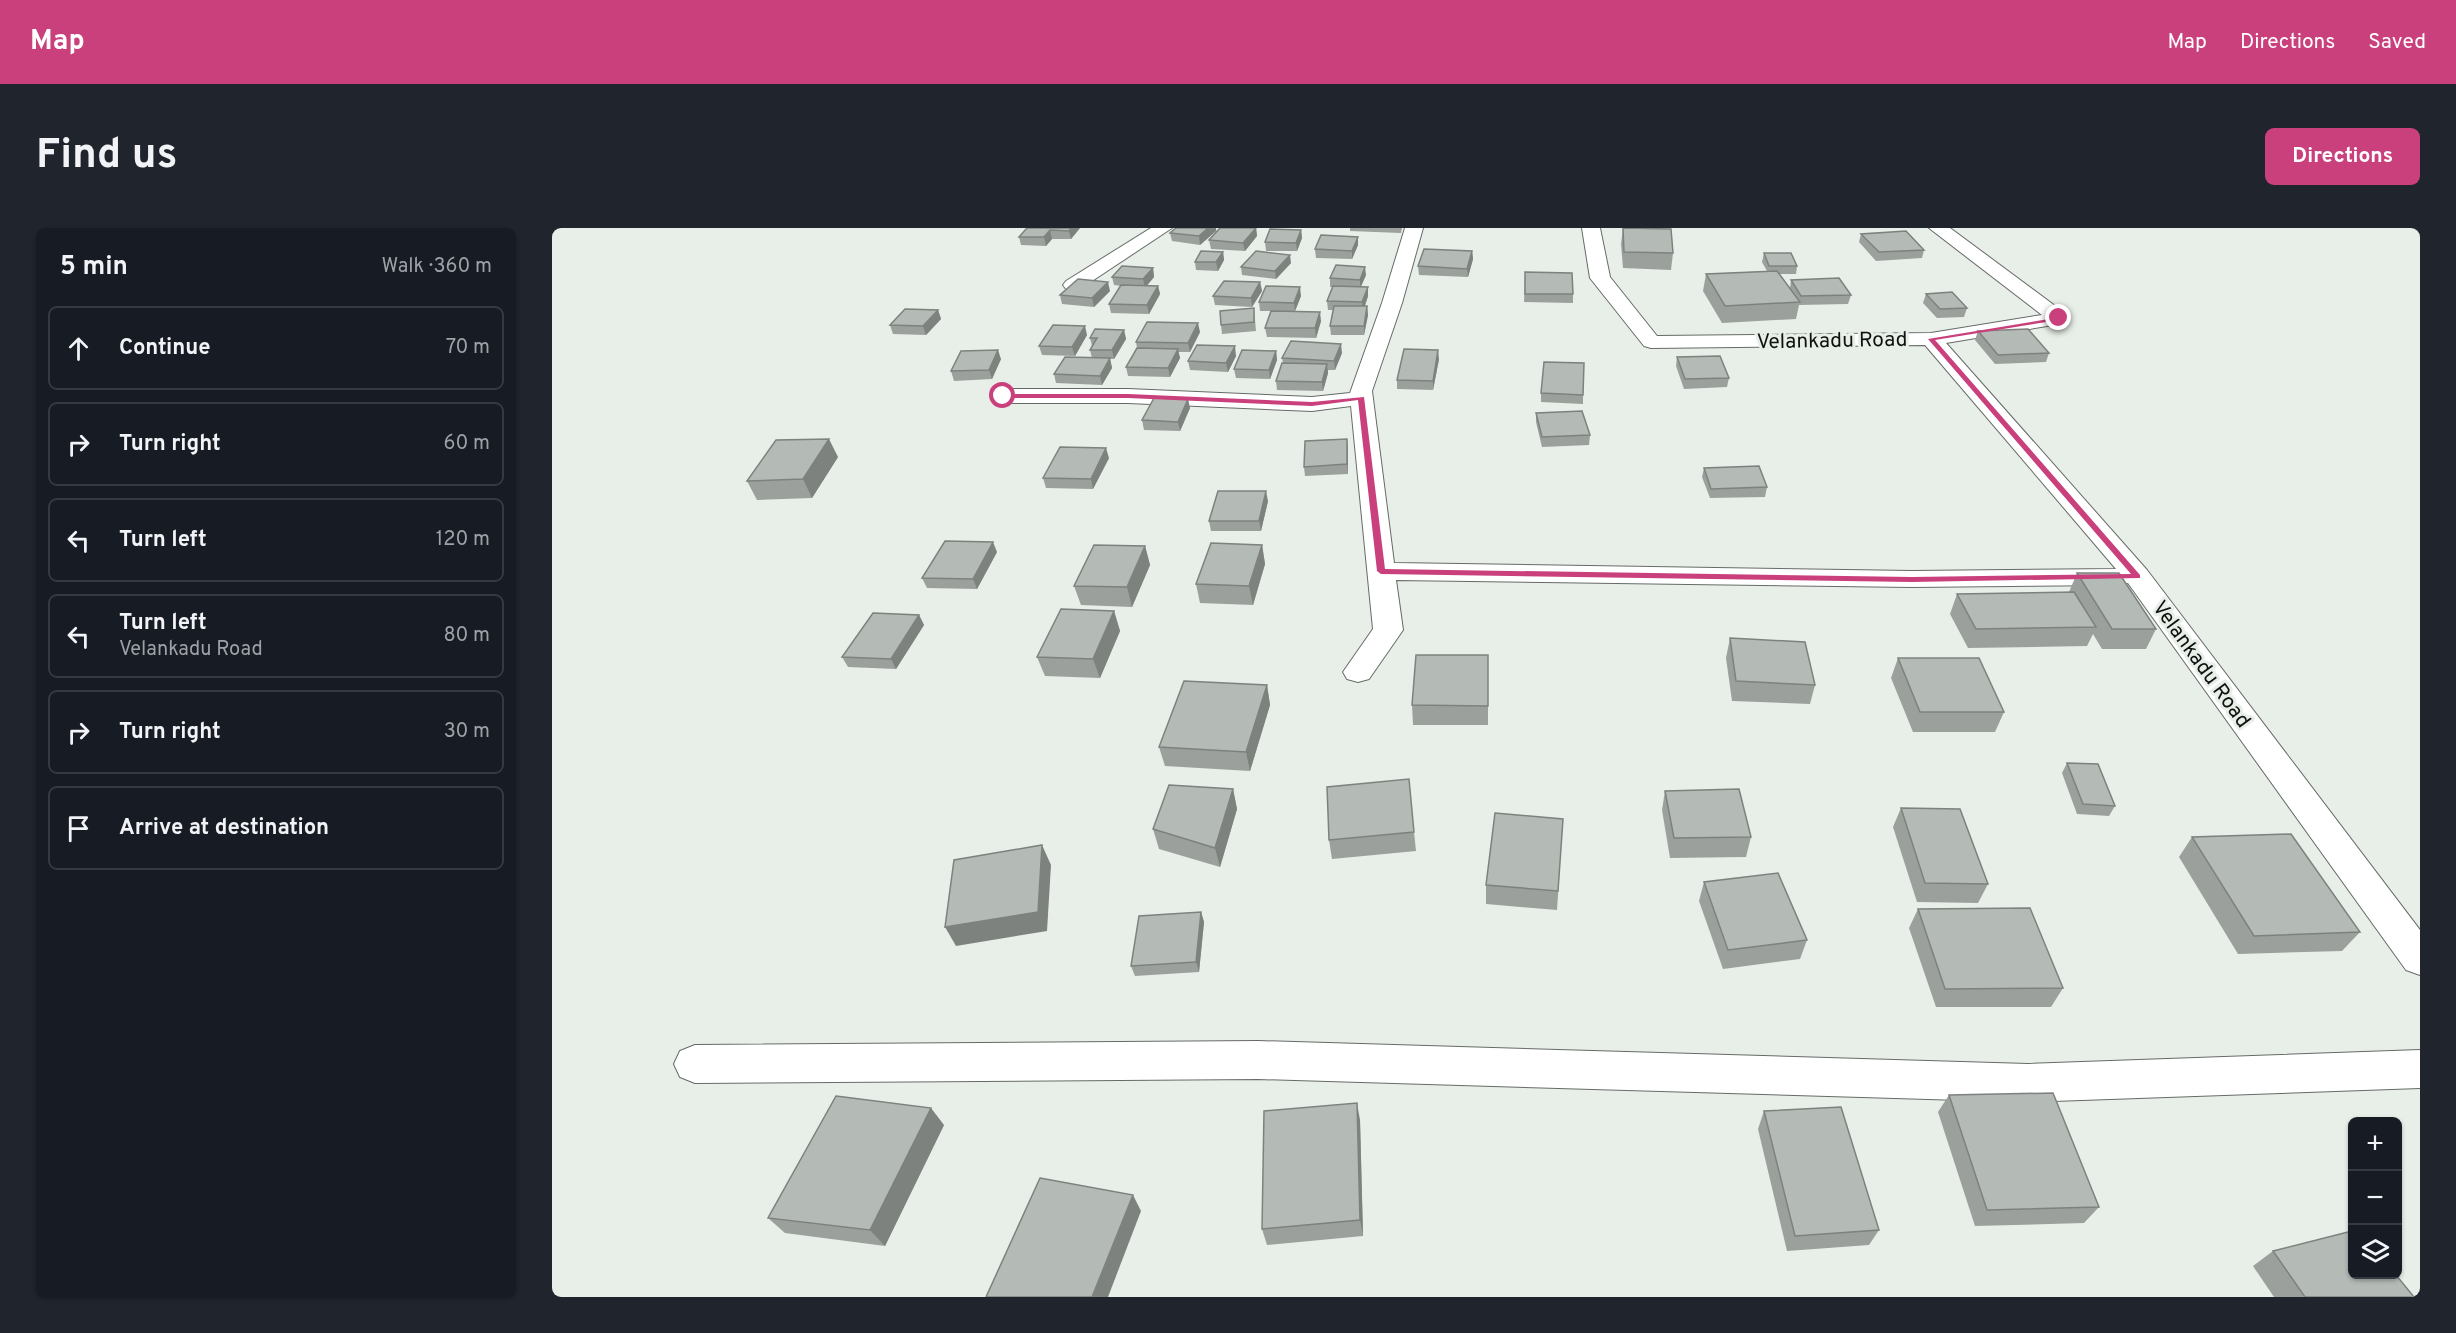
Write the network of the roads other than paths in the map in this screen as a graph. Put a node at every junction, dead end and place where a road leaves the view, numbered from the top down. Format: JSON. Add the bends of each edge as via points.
{"nodes":[{"id":1,"x":1163,"y":228,"type":"edge"},
{"id":2,"x":1414,"y":228,"type":"edge"},
{"id":3,"x":1591,"y":228,"type":"edge"},
{"id":4,"x":1938,"y":228,"type":"edge"},
{"id":5,"x":1073,"y":285,"type":"edge"},
{"id":6,"x":1931,"y":339,"type":"junction"},
{"id":7,"x":1003,"y":396,"type":"dead end"},
{"id":8,"x":1362,"y":398,"type":"junction"},
{"id":9,"x":1381,"y":571,"type":"junction"},
{"id":10,"x":2137,"y":576,"type":"junction"},
{"id":11,"x":1358,"y":672,"type":"dead end"},
{"id":12,"x":2420,"y":959,"type":"edge"},
{"id":13,"x":695,"y":1064,"type":"dead end"},
{"id":14,"x":2420,"y":1069,"type":"edge"}],
"edges":[{"from":1,"to":5,"type":"street"},
{"from":2,"to":8,"type":"street"},
{"from":3,"to":6,"type":"street","name":"Velankadu Road","via":[[1600,278],[1651,342]]},
{"from":4,"to":6,"type":"street","via":[[2059,318]]},
{"from":6,"to":10,"type":"street","name":"Velankadu Road"},
{"from":7,"to":8,"type":"street","via":[[1128,396],[1312,404]]},
{"from":8,"to":9,"type":"street"},
{"from":9,"to":10,"type":"street","via":[[1912,579]]},
{"from":9,"to":11,"type":"street","via":[[1388,630]]},
{"from":10,"to":12,"type":"street","name":"Velankadu Road"},
{"from":13,"to":14,"type":"street","via":[[1258,1060],[2028,1083]]}]}
